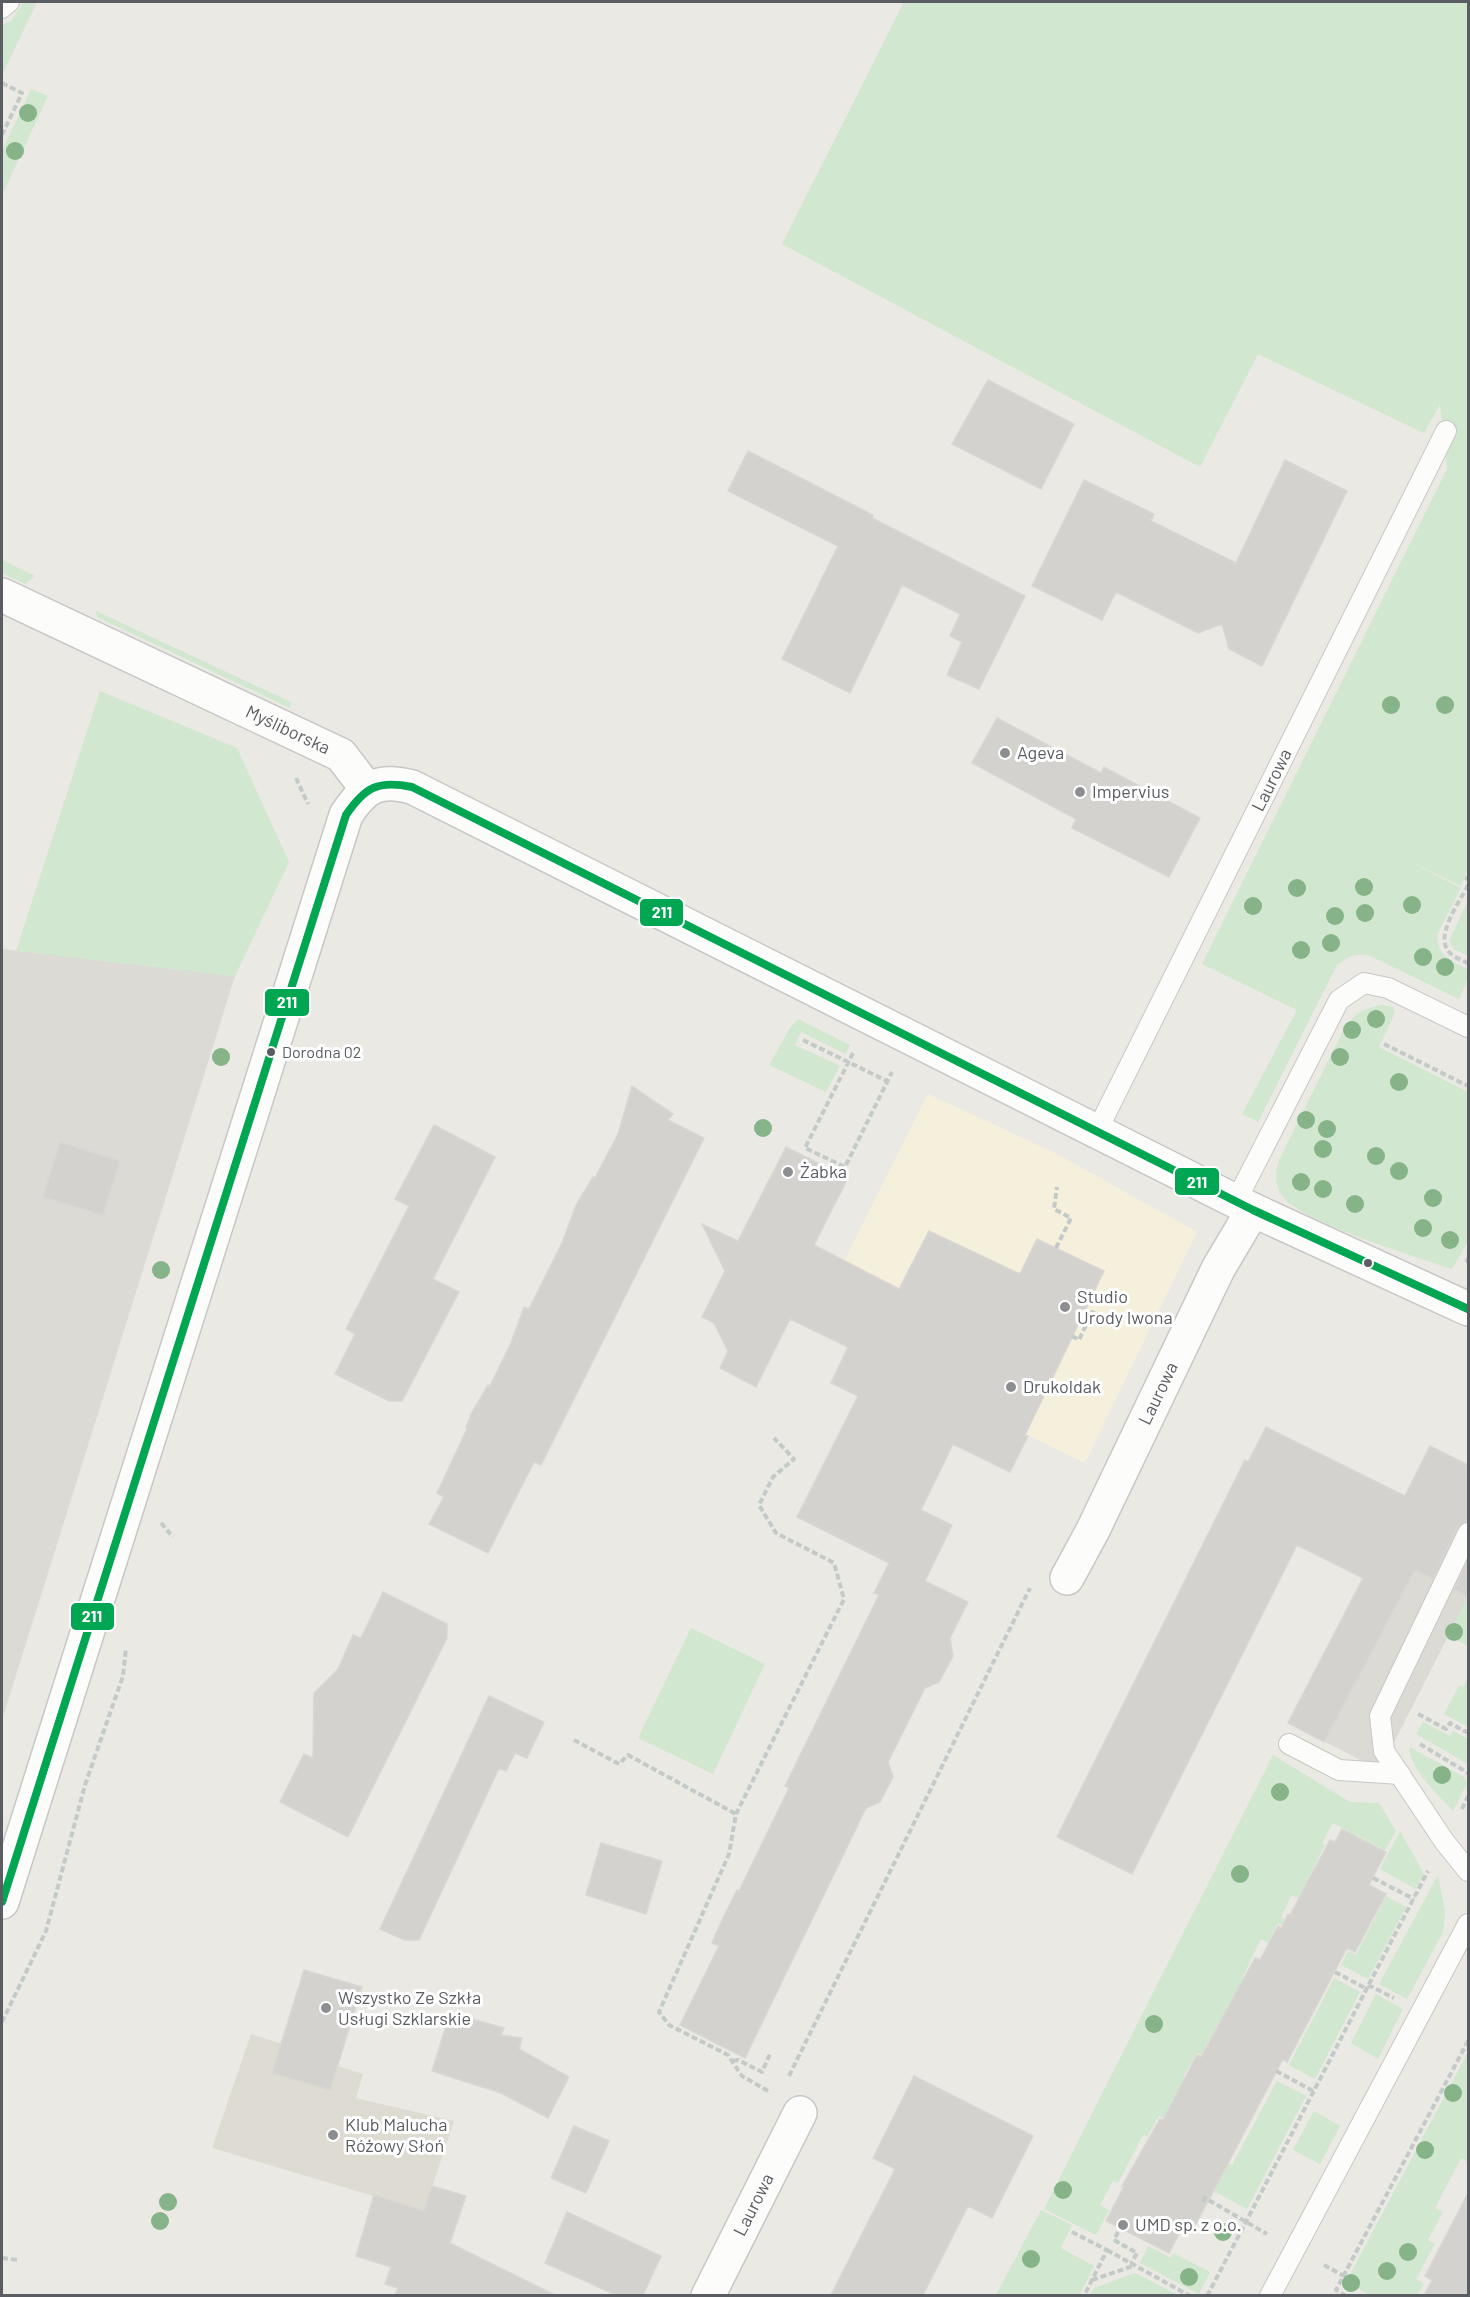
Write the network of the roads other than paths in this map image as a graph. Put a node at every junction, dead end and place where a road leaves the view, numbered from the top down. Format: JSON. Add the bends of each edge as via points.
{"nodes":[{"id":1,"x":9,"y":2,"type":"edge"},
{"id":2,"x":2,"y":8,"type":"edge"},
{"id":3,"x":1446,"y":431,"type":"dead end"},
{"id":4,"x":2,"y":595,"type":"edge"},
{"id":5,"x":367,"y":789,"type":"junction"},
{"id":6,"x":1468,"y":1027,"type":"edge"},
{"id":7,"x":1097,"y":1131,"type":"junction"},
{"id":8,"x":1245,"y":1206,"type":"junction"},
{"id":9,"x":1468,"y":1309,"type":"edge"},
{"id":10,"x":1468,"y":1533,"type":"edge"},
{"id":11,"x":1067,"y":1578,"type":"road end"},
{"id":12,"x":1289,"y":1744,"type":"dead end"},
{"id":13,"x":1400,"y":1774,"type":"junction"},
{"id":14,"x":1468,"y":1871,"type":"edge"},
{"id":15,"x":2,"y":1902,"type":"edge"},
{"id":16,"x":1468,"y":1924,"type":"edge"},
{"id":17,"x":800,"y":2113,"type":"dead end"},
{"id":18,"x":708,"y":2295,"type":"edge"},
{"id":19,"x":1270,"y":2295,"type":"edge"}],
"edges":[{"from":1,"to":2,"type":"lane"},
{"from":3,"to":7,"type":"lane","name":"Laurowa"},
{"from":4,"to":5,"type":"street","name":"Myśliborska","via":[[341,755]]},
{"from":5,"to":7,"type":"street","via":[[397,783],[412,787]]},
{"from":5,"to":15,"type":"street","via":[[346,815]]},
{"from":6,"to":8,"type":"lane","via":[[1388,988],[1364,983],[1339,1000]]},
{"from":7,"to":8,"type":"street"},
{"from":8,"to":9,"type":"street"},
{"from":8,"to":11,"type":"street","name":"Laurowa"},
{"from":10,"to":13,"type":"lane","via":[[1380,1716],[1384,1751]]},
{"from":12,"to":13,"type":"lane","via":[[1339,1770]]},
{"from":13,"to":14,"type":"lane"},
{"from":16,"to":19,"type":"lane"},
{"from":17,"to":18,"type":"street","name":"Laurowa"}]}
